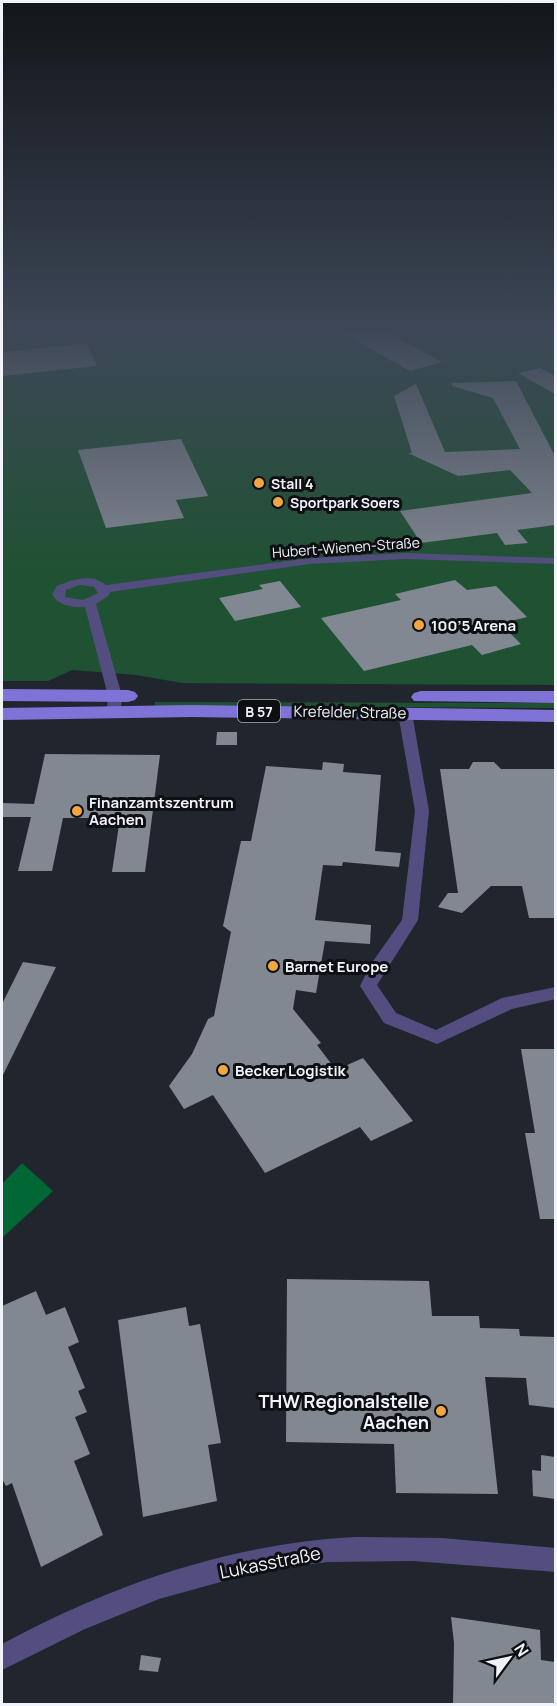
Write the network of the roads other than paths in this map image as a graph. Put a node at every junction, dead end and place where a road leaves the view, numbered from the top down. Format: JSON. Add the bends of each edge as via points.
{"nodes":[{"id":1,"x":555,"y":561,"type":"edge"},
{"id":2,"x":104,"y":589,"type":"junction"},
{"id":3,"x":90,"y":603,"type":"junction"},
{"id":4,"x":2,"y":695,"type":"edge"},
{"id":5,"x":555,"y":697,"type":"edge"},
{"id":6,"x":115,"y":704,"type":"junction"},
{"id":7,"x":405,"y":713,"type":"junction"},
{"id":8,"x":2,"y":714,"type":"edge"},
{"id":9,"x":555,"y":716,"type":"edge"},
{"id":10,"x":555,"y":993,"type":"edge"},
{"id":11,"x":555,"y":1560,"type":"edge"},
{"id":12,"x":2,"y":1658,"type":"edge"}],
"edges":[{"from":1,"to":2,"type":"street","name":"Hubert-Wienen-Straße","via":[[406,556],[310,561]]},
{"from":2,"to":3,"type":"street","via":[[104,594]]},
{"from":2,"to":3,"type":"street","via":[[98,584],[78,581],[61,588],[58,594],[69,603]]},
{"from":3,"to":6,"type":"street"},
{"from":4,"to":6,"type":"main road","name":"Krefelder Straße","number":"B 57"},
{"from":5,"to":6,"type":"main road","name":"Krefelder Straße","number":"B 57"},
{"from":6,"to":7,"type":"main road","name":"Krefelder Straße","number":"B 57"},
{"from":6,"to":8,"type":"main road","name":"Krefelder Straße","number":"B 57","via":[[64,715]]},
{"from":7,"to":9,"type":"main road","name":"Krefelder Straße","number":"B 57"},
{"from":7,"to":10,"type":"street","via":[[422,811],[410,920],[369,986],[390,1018],[437,1037],[508,1003]]},
{"from":11,"to":12,"type":"street","name":"Lukasstraße","via":[[420,1549],[327,1550],[250,1563],[133,1597],[68,1623]]}]}
